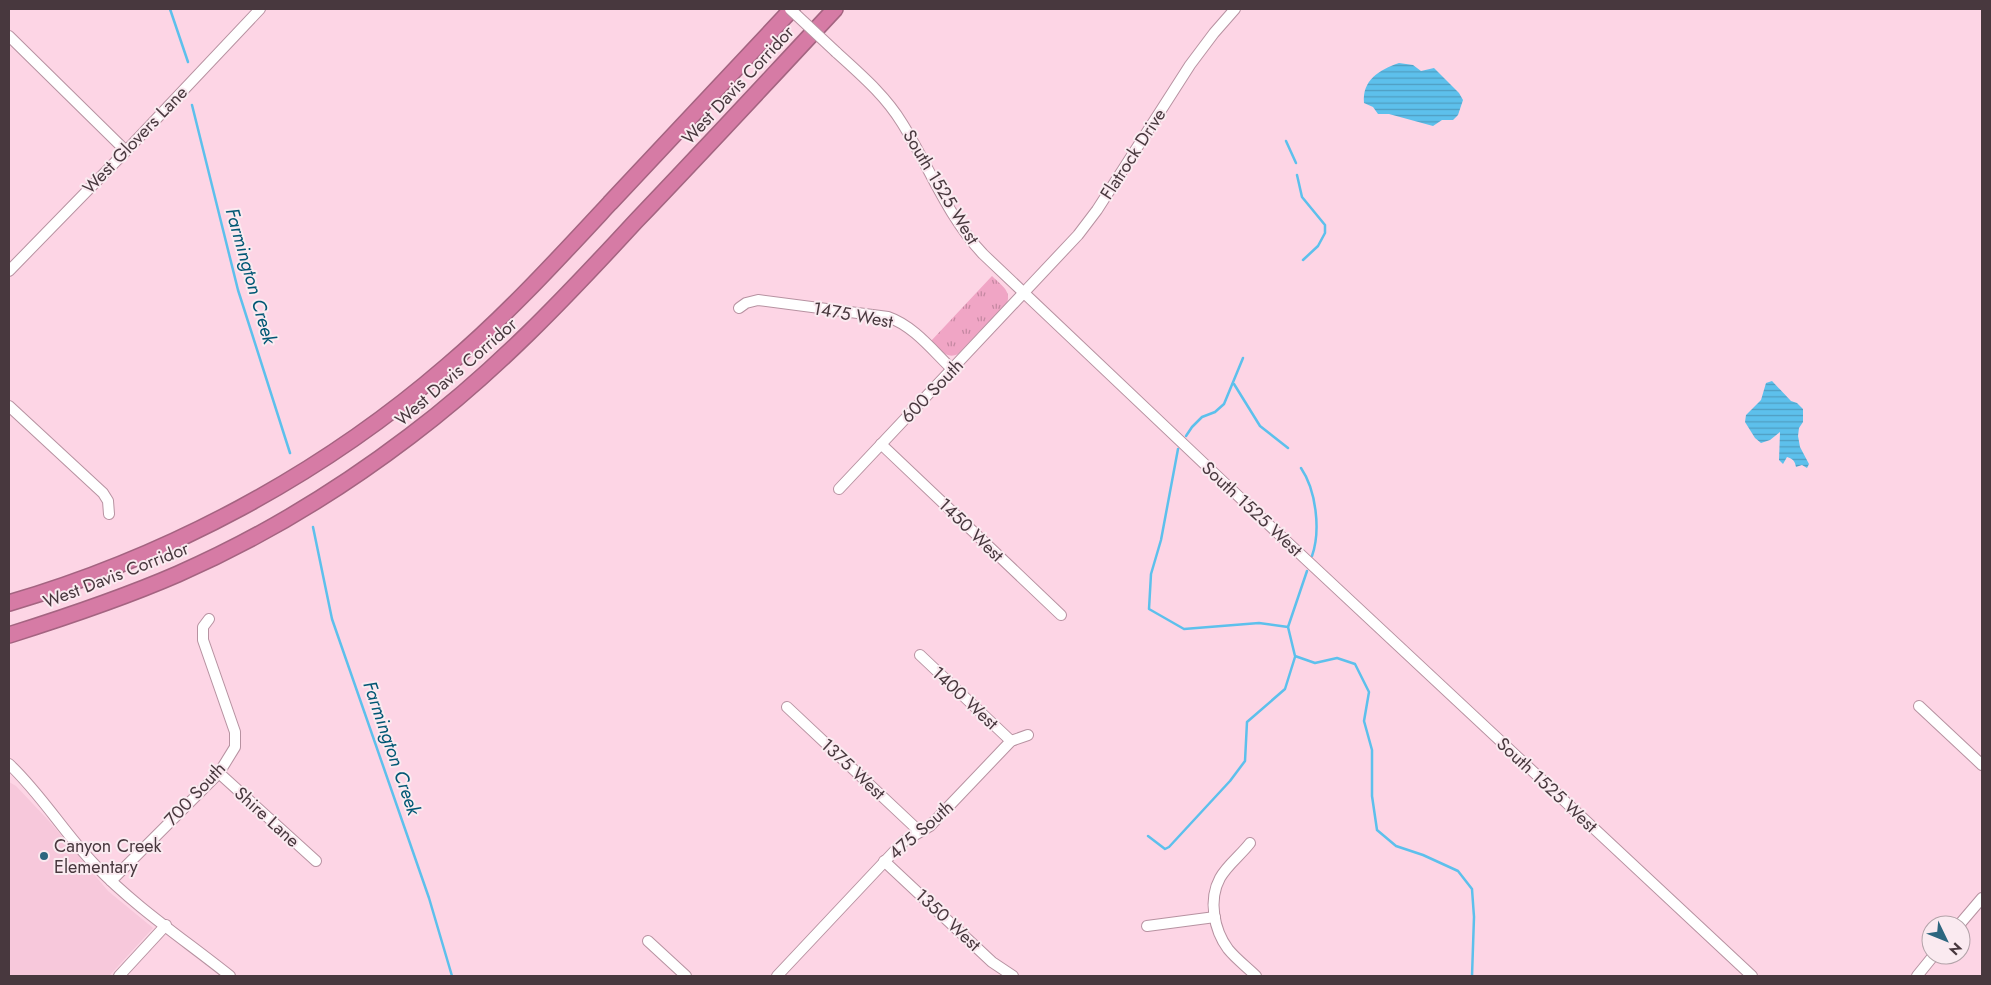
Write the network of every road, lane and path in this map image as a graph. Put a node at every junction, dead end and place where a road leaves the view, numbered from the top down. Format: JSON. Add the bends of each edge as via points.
{"nodes":[{"id":1,"x":260,"y":9,"type":"edge"},
{"id":2,"x":791,"y":9,"type":"edge"},
{"id":3,"x":835,"y":9,"type":"edge"},
{"id":4,"x":1235,"y":9,"type":"edge"},
{"id":5,"x":9,"y":36,"type":"edge"},
{"id":6,"x":126,"y":151,"type":"junction"},
{"id":7,"x":9,"y":271,"type":"edge"},
{"id":8,"x":1024,"y":294,"type":"junction"},
{"id":9,"x":739,"y":308,"type":"dead end"},
{"id":10,"x":952,"y":369,"type":"junction"},
{"id":11,"x":9,"y":406,"type":"edge"},
{"id":12,"x":881,"y":444,"type":"junction"},
{"id":13,"x":839,"y":489,"type":"dead end"},
{"id":14,"x":110,"y":514,"type":"dead end"},
{"id":15,"x":9,"y":603,"type":"edge"},
{"id":16,"x":1061,"y":615,"type":"dead end"},
{"id":17,"x":209,"y":618,"type":"dead end"},
{"id":18,"x":9,"y":635,"type":"edge"},
{"id":19,"x":920,"y":655,"type":"dead end"},
{"id":20,"x":1919,"y":706,"type":"dead end"},
{"id":21,"x":787,"y":707,"type":"dead end"},
{"id":22,"x":1028,"y":735,"type":"dead end"},
{"id":23,"x":1011,"y":741,"type":"junction"},
{"id":24,"x":9,"y":764,"type":"edge"},
{"id":25,"x":1982,"y":765,"type":"edge"},
{"id":26,"x":219,"y":773,"type":"junction"},
{"id":27,"x":919,"y":831,"type":"junction"},
{"id":28,"x":1250,"y":843,"type":"dead end"},
{"id":29,"x":316,"y":861,"type":"dead end"},
{"id":30,"x":884,"y":861,"type":"junction"},
{"id":31,"x":112,"y":882,"type":"junction"},
{"id":32,"x":1982,"y":898,"type":"edge"},
{"id":33,"x":1968,"y":915,"type":"edge"},
{"id":34,"x":1215,"y":917,"type":"junction"},
{"id":35,"x":166,"y":925,"type":"junction"},
{"id":36,"x":1147,"y":926,"type":"dead end"},
{"id":37,"x":648,"y":941,"type":"dead end"},
{"id":38,"x":1926,"y":965,"type":"edge"},
{"id":39,"x":119,"y":976,"type":"edge"},
{"id":40,"x":230,"y":976,"type":"edge"},
{"id":41,"x":686,"y":976,"type":"edge"},
{"id":42,"x":777,"y":976,"type":"edge"},
{"id":43,"x":1013,"y":976,"type":"edge"},
{"id":44,"x":1256,"y":976,"type":"edge"},
{"id":45,"x":1752,"y":976,"type":"edge"},
{"id":46,"x":1917,"y":976,"type":"edge"}],
"edges":[{"from":1,"to":6,"type":"street","name":"West Glovers Lane"},
{"from":2,"to":8,"type":"street","name":"South 1525 West","bridge":true,"via":[[873,86],[895,113],[965,233]]},
{"from":2,"to":15,"type":"highway","name":"West Davis Corridor","via":[[526,292],[459,356],[392,411],[313,465],[224,516],[114,567]]},
{"from":3,"to":18,"type":"highway","name":"West Davis Corridor","via":[[552,312],[486,374],[411,436],[323,496],[212,558],[130,593]]},
{"from":4,"to":8,"type":"street","name":"Flatrock Drive","via":[[1201,49],[1087,223]]},
{"from":5,"to":6,"type":"street"},
{"from":6,"to":7,"type":"street","name":"West Glovers Lane"},
{"from":8,"to":10,"type":"street","name":"600 South"},
{"from":8,"to":45,"type":"street","name":"South 1525 West"},
{"from":9,"to":10,"type":"street","name":"1475 West","via":[[758,300],[888,317],[910,329]]},
{"from":10,"to":12,"type":"street","name":"600 South"},
{"from":11,"to":14,"type":"street","via":[[103,493]]},
{"from":12,"to":13,"type":"street","name":"600 South"},
{"from":12,"to":16,"type":"street","name":"1450 West"},
{"from":17,"to":26,"type":"street","name":"700 South","via":[[203,628],[203,640],[234,732],[235,748]]},
{"from":19,"to":23,"type":"street","name":"1400 West"},
{"from":20,"to":25,"type":"street"},
{"from":21,"to":27,"type":"street","name":"1375 West"},
{"from":22,"to":23,"type":"street","name":"475 South"},
{"from":23,"to":27,"type":"street","name":"475 South","via":[[930,826]]},
{"from":24,"to":31,"type":"street","via":[[84,854]]},
{"from":26,"to":29,"type":"street","name":"Shire Lane"},
{"from":26,"to":31,"type":"street","name":"700 South"},
{"from":27,"to":30,"type":"street","name":"475 South"},
{"from":28,"to":34,"type":"street","via":[[1219,879],[1213,905]]},
{"from":30,"to":42,"type":"street","name":"475 South"},
{"from":30,"to":43,"type":"street","name":"1350 West","via":[[992,962]]},
{"from":31,"to":35,"type":"street"},
{"from":32,"to":33,"type":"street"},
{"from":34,"to":36,"type":"street"},
{"from":34,"to":44,"type":"street","via":[[1224,943]]},
{"from":35,"to":39,"type":"street"},
{"from":35,"to":40,"type":"street"},
{"from":37,"to":41,"type":"street"},
{"from":38,"to":46,"type":"street"}]}
